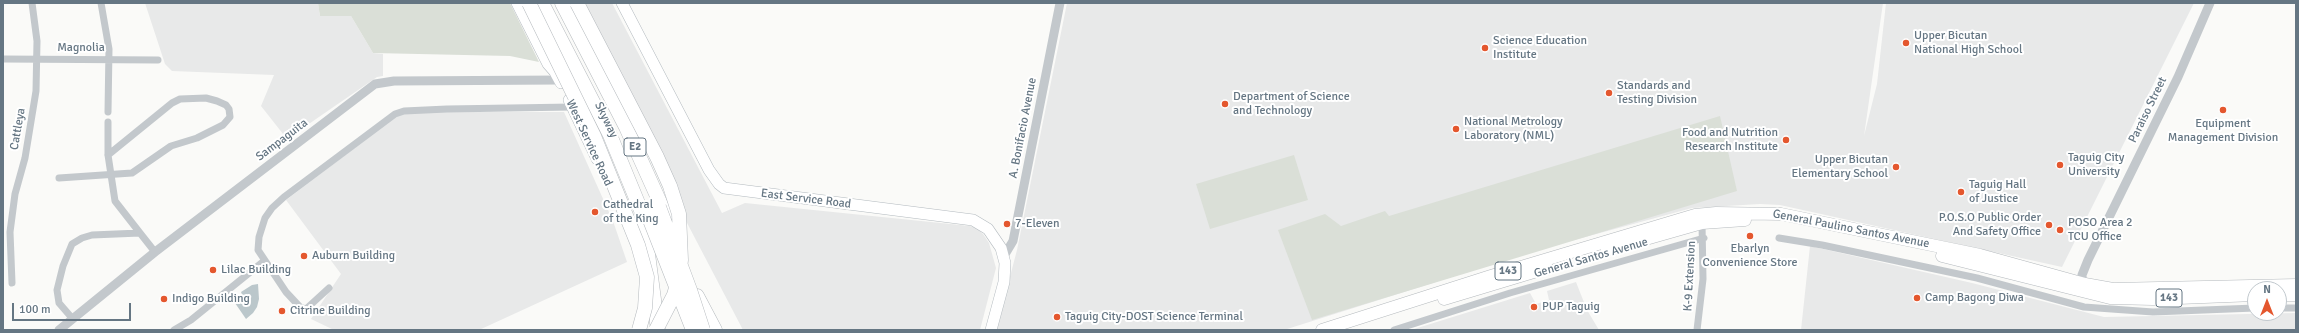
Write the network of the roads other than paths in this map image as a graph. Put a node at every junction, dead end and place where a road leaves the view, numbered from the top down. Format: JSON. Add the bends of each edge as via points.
{"nodes":[{"id":1,"x":32,"y":3,"type":"edge"},
{"id":2,"x":101,"y":3,"type":"edge"},
{"id":3,"x":518,"y":3,"type":"edge"},
{"id":4,"x":524,"y":3,"type":"edge"},
{"id":5,"x":529,"y":3,"type":"edge"},
{"id":6,"x":542,"y":3,"type":"edge"},
{"id":7,"x":546,"y":3,"type":"edge"},
{"id":8,"x":557,"y":3,"type":"edge"},
{"id":9,"x":562,"y":3,"type":"edge"},
{"id":10,"x":577,"y":3,"type":"edge"},
{"id":11,"x":622,"y":3,"type":"edge"},
{"id":12,"x":1060,"y":3,"type":"edge"},
{"id":13,"x":2210,"y":3,"type":"edge"},
{"id":14,"x":3,"y":59,"type":"edge"},
{"id":15,"x":37,"y":59,"type":"junction"},
{"id":16,"x":109,"y":60,"type":"junction"},
{"id":17,"x":158,"y":60,"type":"dead end"},
{"id":18,"x":557,"y":76,"type":"junction"},
{"id":19,"x":572,"y":107,"type":"junction"},
{"id":20,"x":108,"y":112,"type":"dead end"},
{"id":21,"x":108,"y":122,"type":"dead end"},
{"id":22,"x":108,"y":155,"type":"junction"},
{"id":23,"x":112,"y":176,"type":"junction"},
{"id":24,"x":59,"y":178,"type":"dead end"},
{"id":25,"x":642,"y":212,"type":"junction"},
{"id":26,"x":1702,"y":223,"type":"junction"},
{"id":27,"x":140,"y":233,"type":"junction"},
{"id":28,"x":1704,"y":238,"type":"junction"},
{"id":29,"x":1780,"y":238,"type":"dead end"},
{"id":30,"x":1604,"y":251,"type":"junction"},
{"id":31,"x":154,"y":252,"type":"junction"},
{"id":32,"x":1004,"y":256,"type":"junction"},
{"id":33,"x":264,"y":261,"type":"junction"},
{"id":34,"x":1608,"y":265,"type":"junction"},
{"id":35,"x":12,"y":283,"type":"dead end"},
{"id":36,"x":2296,"y":286,"type":"edge"},
{"id":37,"x":329,"y":288,"type":"dead end"},
{"id":38,"x":2083,"y":288,"type":"junction"},
{"id":39,"x":2247,"y":294,"type":"edge"},
{"id":40,"x":697,"y":296,"type":"junction"},
{"id":41,"x":2247,"y":308,"type":"edge"},
{"id":42,"x":72,"y":318,"type":"junction"},
{"id":43,"x":59,"y":330,"type":"edge"},
{"id":44,"x":174,"y":330,"type":"edge"},
{"id":45,"x":640,"y":330,"type":"edge"},
{"id":46,"x":657,"y":330,"type":"edge"},
{"id":47,"x":689,"y":330,"type":"edge"},
{"id":48,"x":693,"y":330,"type":"edge"},
{"id":49,"x":702,"y":330,"type":"edge"},
{"id":50,"x":708,"y":330,"type":"edge"},
{"id":51,"x":714,"y":330,"type":"edge"},
{"id":52,"x":991,"y":330,"type":"edge"},
{"id":53,"x":1322,"y":330,"type":"edge"},
{"id":54,"x":1346,"y":330,"type":"edge"},
{"id":55,"x":1394,"y":330,"type":"edge"},
{"id":56,"x":1697,"y":330,"type":"edge"}],
"edges":[{"from":1,"to":15,"type":"street","name":"Cattleya","via":[[36,25]]},
{"from":2,"to":16,"type":"street"},
{"from":3,"to":18,"type":"main road","name":"West Service Road","via":[[548,64]]},
{"from":4,"to":18,"type":"main road","name":"West Service Road","via":[[554,61]]},
{"from":5,"to":45,"type":"highway","bridge":true,"via":[[594,136],[640,250],[647,277],[645,308]]},
{"from":6,"to":25,"type":"highway","number":"E2","via":[[610,135]]},
{"from":7,"to":48,"type":"highway","name":"Skyway","number":"E2","bridge":true,"via":[[613,134]]},
{"from":8,"to":49,"type":"highway","name":"Skyway","number":"E2","bridge":true,"via":[[623,128],[659,207]]},
{"from":9,"to":40,"type":"highway","number":"E2","via":[[626,127],[662,205]]},
{"from":10,"to":46,"type":"highway","bridge":true,"via":[[657,157],[670,186],[678,214],[681,260],[679,277],[674,295]]},
{"from":11,"to":32,"type":"main road","name":"East Service Road","via":[[709,170],[724,188],[973,220],[988,229],[997,240]]},
{"from":12,"to":32,"type":"street","name":"A. Bonifacio Avenue","via":[[1013,241]]},
{"from":13,"to":38,"type":"street","name":"Paraiso Street","via":[[2174,84],[2099,234],[2084,270]]},
{"from":14,"to":15,"type":"street","name":"Magnolia"},
{"from":15,"to":16,"type":"street","name":"Magnolia"},
{"from":15,"to":35,"type":"street","name":"Cattleya","via":[[36,91],[10,232]]},
{"from":16,"to":17,"type":"street","name":"Magnolia"},
{"from":16,"to":20,"type":"street"},
{"from":18,"to":19,"type":"main road","name":"West Service Road"},
{"from":18,"to":31,"type":"street","name":"Sampaguita","via":[[394,81],[375,84]]},
{"from":19,"to":33,"type":"street","via":[[399,112],[272,208],[265,218],[259,237],[258,250]]},
{"from":19,"to":45,"type":"main road","name":"West Service Road","via":[[605,176],[637,257],[643,282]]},
{"from":21,"to":22,"type":"street"},
{"from":22,"to":23,"type":"street"},
{"from":22,"to":23,"type":"street","via":[[180,99],[206,98],[226,105],[229,110],[230,117],[212,132],[171,146],[138,171]]},
{"from":23,"to":24,"type":"street"},
{"from":23,"to":27,"type":"street","via":[[115,201]]},
{"from":25,"to":46,"type":"highway"},
{"from":25,"to":47,"type":"highway","number":"E2"},
{"from":26,"to":28,"type":"street","name":"K-9 Extension"},
{"from":26,"to":30,"type":"main road","name":"General Paulino Santos Avenue","number":"143"},
{"from":26,"to":38,"type":"main road","name":"General Paulino Santos Avenue","number":"143","via":[[1737,220],[1790,223]]},
{"from":27,"to":31,"type":"street"},
{"from":27,"to":42,"type":"street","via":[[92,235],[72,244],[57,290],[59,303]]},
{"from":28,"to":34,"type":"street","name":"General Santos Avenue"},
{"from":28,"to":56,"type":"street","name":"K-9 Extension","via":[[1703,279]]},
{"from":29,"to":41,"type":"street","via":[[1977,278],[2084,307],[2153,312]]},
{"from":30,"to":34,"type":"street"},
{"from":30,"to":54,"type":"main road","name":"General Paulino Santos Avenue","number":"143"},
{"from":31,"to":42,"type":"street","name":"Sampaguita"},
{"from":32,"to":52,"type":"main road","name":"East Service Road","via":[[1004,282]]},
{"from":33,"to":37,"type":"street","via":[[302,309],[309,307]]},
{"from":33,"to":44,"type":"street","via":[[192,320]]},
{"from":34,"to":55,"type":"street","name":"General Santos Avenue"},
{"from":36,"to":38,"type":"main road","name":"General Paulino Santos Avenue","number":"143","via":[[2132,290]]},
{"from":38,"to":39,"type":"main road","name":"General Paulino Santos Avenue","number":"143","via":[[2110,298],[2130,299]]},
{"from":38,"to":53,"type":"main road","name":"General Paulino Santos Avenue","number":"143","via":[[1980,255],[1781,214],[1716,213],[1695,215]]},
{"from":40,"to":50,"type":"highway","number":"E2"},
{"from":40,"to":51,"type":"highway"},
{"from":42,"to":43,"type":"street","name":"Sampaguita"}]}
